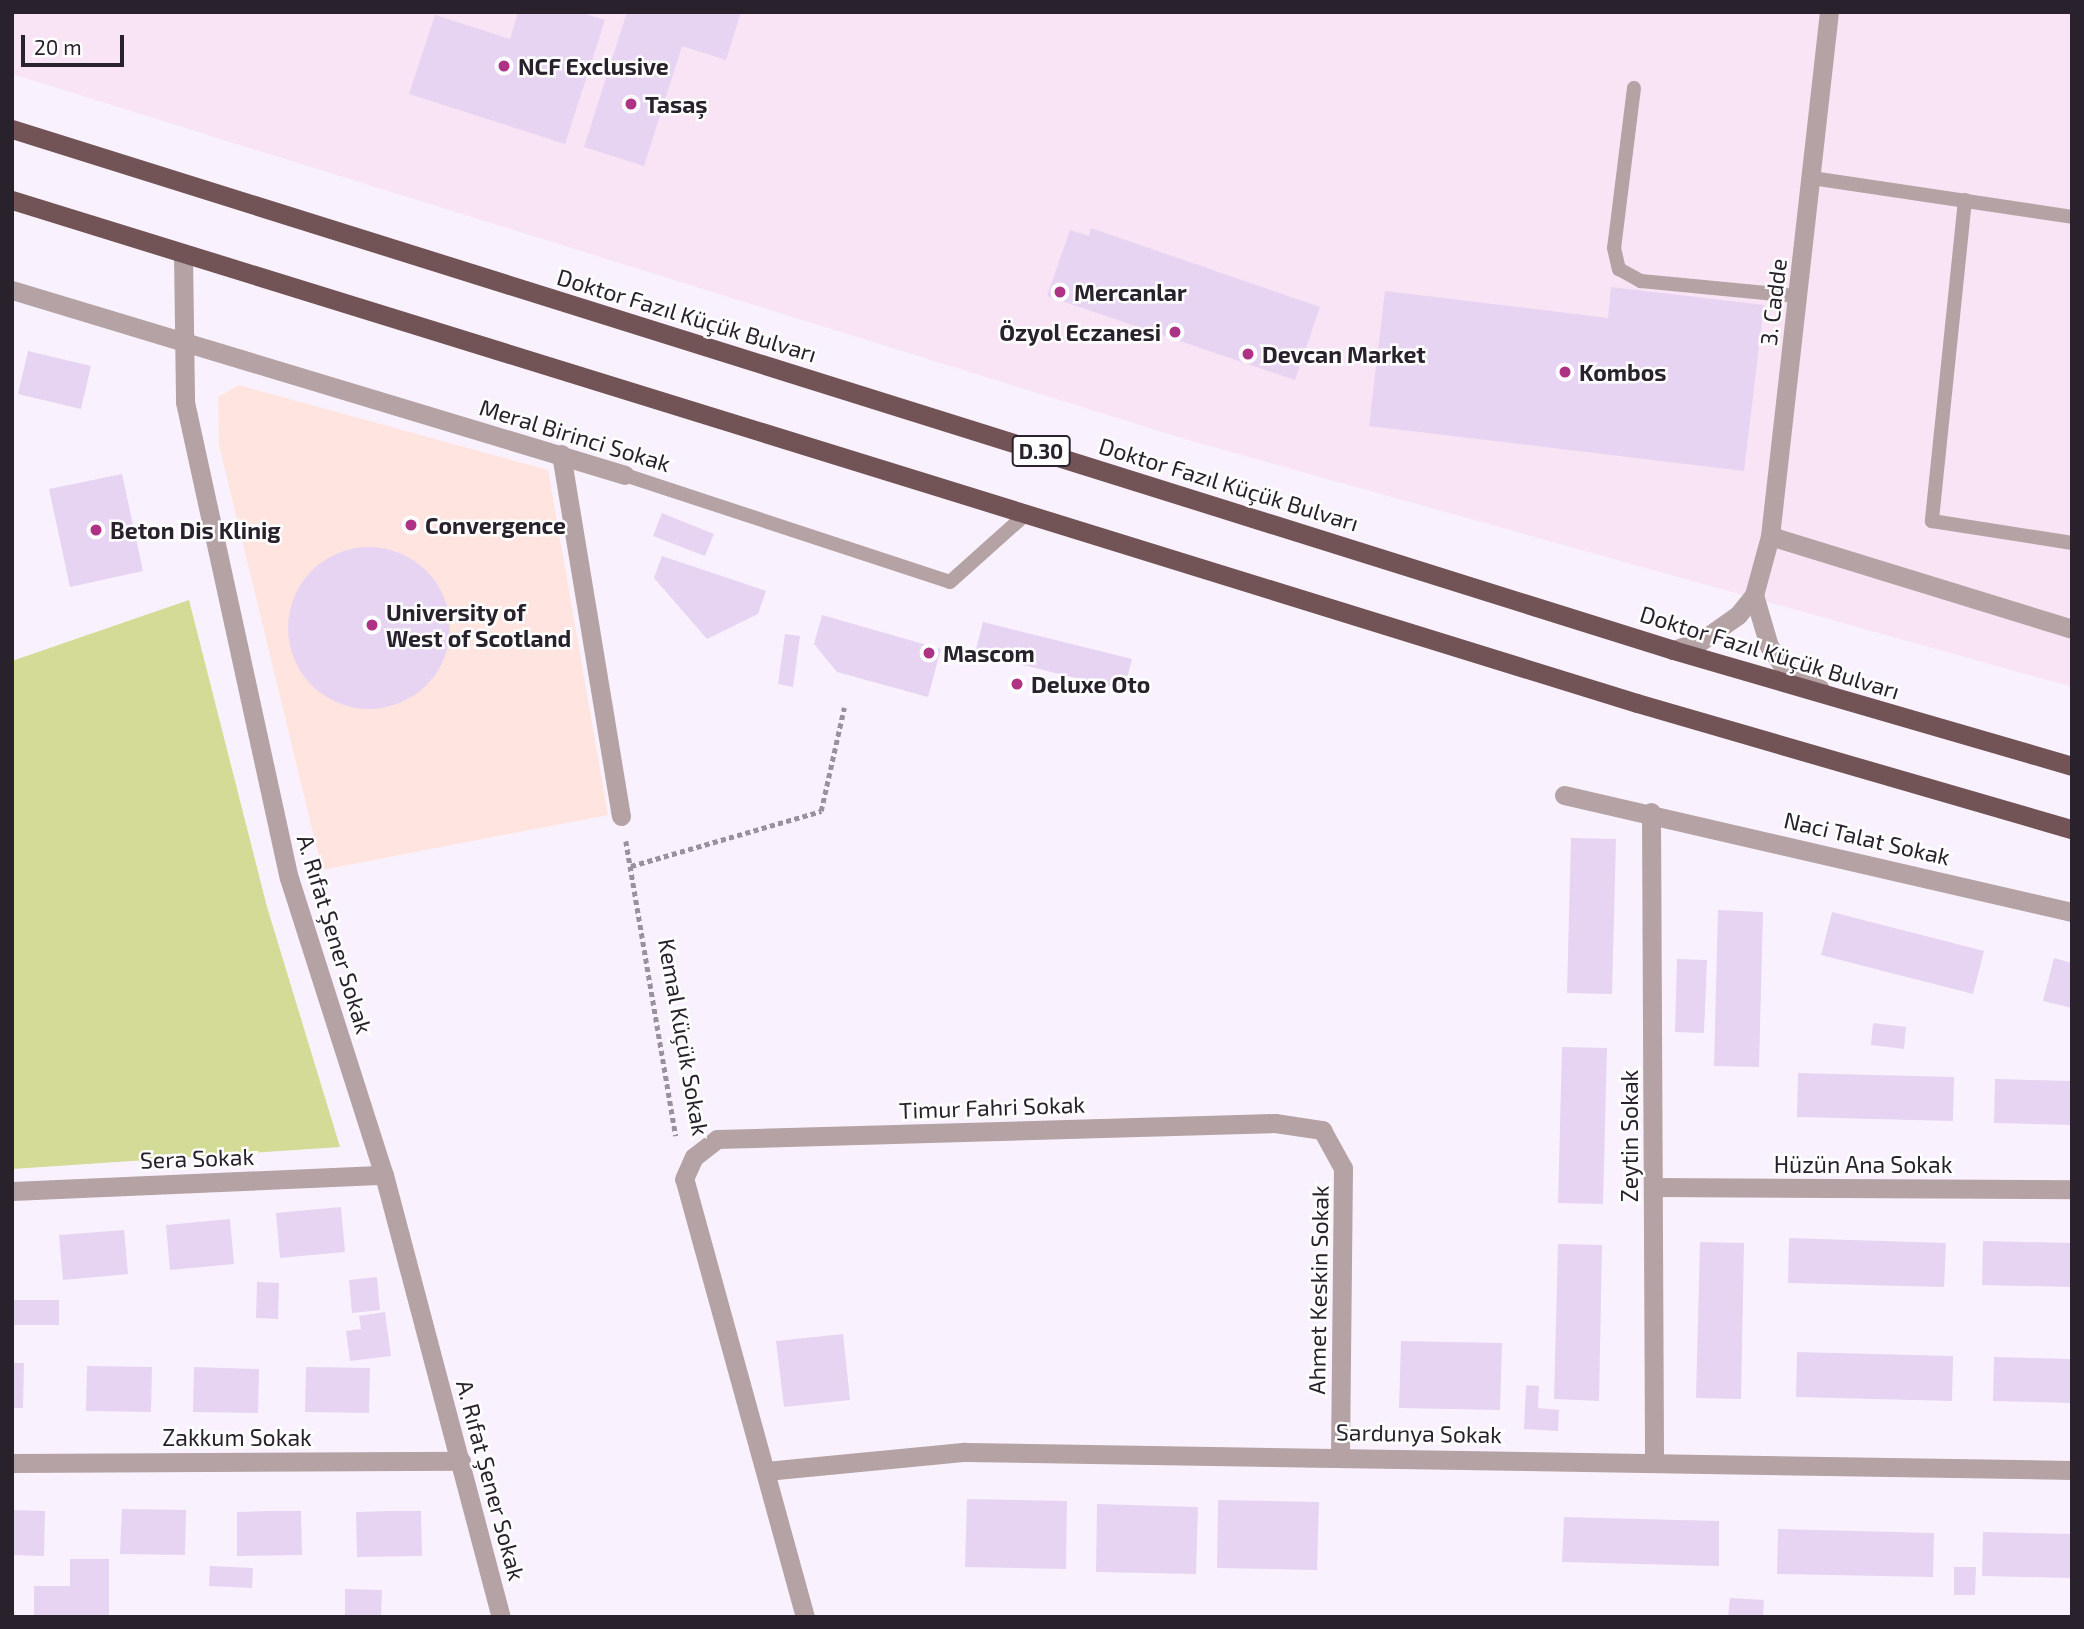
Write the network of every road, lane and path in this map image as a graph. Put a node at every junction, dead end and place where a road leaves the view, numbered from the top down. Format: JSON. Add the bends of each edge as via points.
{"nodes":[{"id":1,"x":1829,"y":12,"type":"edge"},
{"id":2,"x":1634,"y":88,"type":"dead end"},
{"id":3,"x":12,"y":129,"type":"edge"},
{"id":4,"x":1811,"y":178,"type":"junction"},
{"id":5,"x":12,"y":200,"type":"edge"},
{"id":6,"x":1965,"y":200,"type":"junction"},
{"id":7,"x":2072,"y":217,"type":"edge"},
{"id":8,"x":183,"y":254,"type":"junction"},
{"id":9,"x":12,"y":290,"type":"edge"},
{"id":10,"x":1798,"y":296,"type":"junction"},
{"id":11,"x":182,"y":342,"type":"junction"},
{"id":12,"x":561,"y":454,"type":"junction"},
{"id":13,"x":625,"y":475,"type":"joint"},
{"id":14,"x":1025,"y":515,"type":"junction"},
{"id":15,"x":1770,"y":536,"type":"junction"},
{"id":16,"x":2072,"y":543,"type":"edge"},
{"id":17,"x":1754,"y":595,"type":"junction"},
{"id":18,"x":2072,"y":629,"type":"edge"},
{"id":19,"x":1673,"y":650,"type":"junction"},
{"id":20,"x":1830,"y":695,"type":"junction"},
{"id":21,"x":844,"y":708,"type":"dead end"},
{"id":22,"x":2072,"y":766,"type":"edge"},
{"id":23,"x":1564,"y":795,"type":"dead end"},
{"id":24,"x":1651,"y":812,"type":"junction"},
{"id":25,"x":621,"y":816,"type":"joint"},
{"id":26,"x":2072,"y":829,"type":"edge"},
{"id":27,"x":631,"y":866,"type":"junction"},
{"id":28,"x":2072,"y":912,"type":"edge"},
{"id":29,"x":1322,"y":1130,"type":"joint"},
{"id":30,"x":384,"y":1175,"type":"junction"},
{"id":31,"x":684,"y":1179,"type":"junction"},
{"id":32,"x":1654,"y":1187,"type":"junction"},
{"id":33,"x":2072,"y":1189,"type":"edge"},
{"id":34,"x":12,"y":1191,"type":"edge"},
{"id":35,"x":1340,"y":1456,"type":"junction"},
{"id":36,"x":1654,"y":1460,"type":"junction"},
{"id":37,"x":461,"y":1461,"type":"junction"},
{"id":38,"x":12,"y":1463,"type":"edge"},
{"id":39,"x":766,"y":1471,"type":"junction"},
{"id":40,"x":2072,"y":1471,"type":"edge"},
{"id":41,"x":501,"y":1617,"type":"edge"},
{"id":42,"x":805,"y":1617,"type":"edge"}],
"edges":[{"from":1,"to":4,"type":"street","name":"3. Cadde"},
{"from":2,"to":10,"type":"lane","via":[[1614,248],[1619,269],[1641,281]]},
{"from":3,"to":19,"type":"highway","name":"Doktor Fazıl Küçük Bulvarı","number":"D.30"},
{"from":4,"to":6,"type":"lane"},
{"from":4,"to":10,"type":"street","name":"3. Cadde"},
{"from":5,"to":8,"type":"highway"},
{"from":6,"to":7,"type":"lane"},
{"from":6,"to":16,"type":"lane","via":[[1932,521]]},
{"from":8,"to":11,"type":"street","name":"A. Rıfat Şener Sokak"},
{"from":8,"to":14,"type":"highway"},
{"from":9,"to":11,"type":"street","name":"Meral Birinci Sokak"},
{"from":10,"to":15,"type":"street","name":"3. Cadde"},
{"from":11,"to":12,"type":"street","name":"Meral Birinci Sokak"},
{"from":11,"to":30,"type":"street","name":"A. Rıfat Şener Sokak","via":[[185,402],[289,878]]},
{"from":12,"to":13,"type":"street","name":"Meral Birinci Sokak"},
{"from":12,"to":25,"type":"street"},
{"from":13,"to":14,"type":"lane","name":"Meral Birinci Sokak","via":[[950,582]]},
{"from":14,"to":26,"type":"highway"},
{"from":15,"to":17,"type":"street","name":"3. Cadde"},
{"from":15,"to":18,"type":"street"},
{"from":17,"to":19,"type":"street","via":[[1722,629]]},
{"from":17,"to":20,"type":"street","via":[[1769,646],[1786,670]]},
{"from":19,"to":20,"type":"highway","name":"Doktor Fazıl Küçük Bulvarı","number":"D.30"},
{"from":20,"to":22,"type":"highway","name":"Doktor Fazıl Küçük Bulvarı","number":"D.30"},
{"from":21,"to":27,"type":"path","via":[[821,811]]},
{"from":23,"to":24,"type":"street"},
{"from":24,"to":28,"type":"street","name":"Naci Talat Sokak"},
{"from":24,"to":32,"type":"street","name":"Zeytin Sokak"},
{"from":25,"to":27,"type":"path","name":"Kemal Küçük Sokak"},
{"from":27,"to":31,"type":"path","name":"Kemal Küçük Sokak"},
{"from":29,"to":31,"type":"street","name":"Timur Fahri Sokak","via":[[1275,1123],[717,1139],[694,1157]]},
{"from":29,"to":35,"type":"street","name":"Ahmet Keskin Sokak","via":[[1343,1168]]},
{"from":30,"to":34,"type":"street","name":"Sera Sokak"},
{"from":30,"to":37,"type":"street","name":"A. Rıfat Şener Sokak"},
{"from":31,"to":39,"type":"street"},
{"from":32,"to":33,"type":"street","name":"Hüzün Ana Sokak"},
{"from":32,"to":36,"type":"street","name":"Zeytin Sokak"},
{"from":35,"to":36,"type":"street","name":"Sardunya Sokak"},
{"from":35,"to":39,"type":"street","name":"Sardunya Sokak","via":[[965,1452]]},
{"from":36,"to":40,"type":"street","name":"Sardunya Sokak"},
{"from":37,"to":38,"type":"street","name":"Zakkum Sokak"},
{"from":37,"to":41,"type":"street","name":"A. Rıfat Şener Sokak"},
{"from":39,"to":42,"type":"street"}]}
